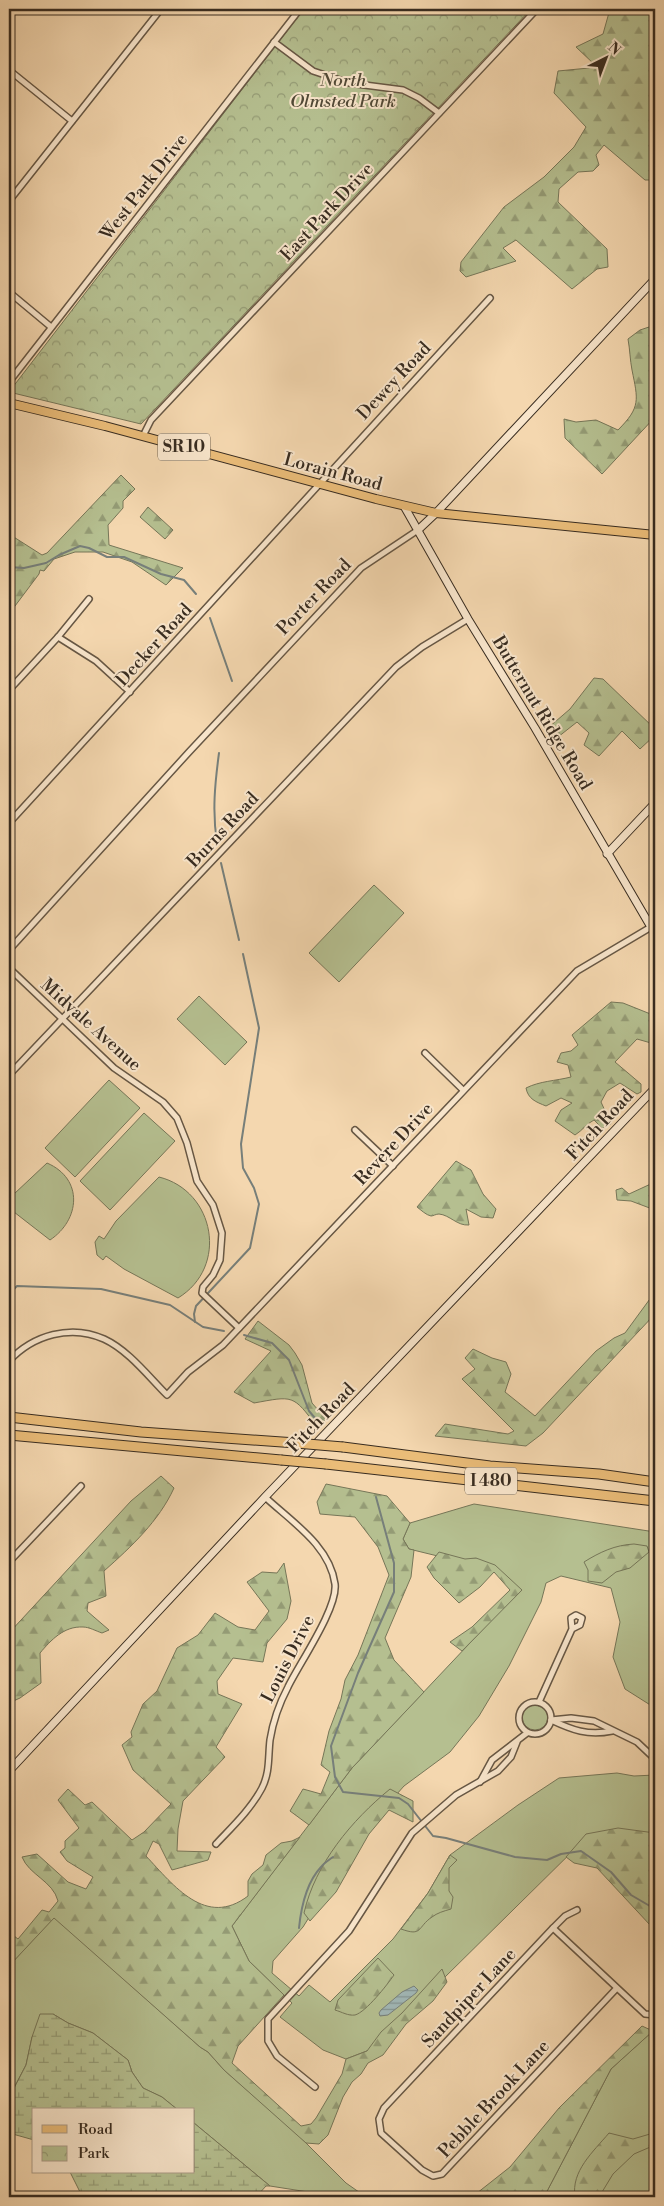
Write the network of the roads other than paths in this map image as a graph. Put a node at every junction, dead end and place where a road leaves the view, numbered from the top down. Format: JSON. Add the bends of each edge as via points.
{"nodes":[{"id":1,"x":161,"y":9,"type":"edge"},
{"id":2,"x":300,"y":9,"type":"edge"},
{"id":3,"x":536,"y":9,"type":"edge"},
{"id":4,"x":274,"y":42,"type":"junction"},
{"id":5,"x":9,"y":70,"type":"edge"},
{"id":6,"x":439,"y":113,"type":"junction"},
{"id":7,"x":72,"y":121,"type":"junction"},
{"id":8,"x":9,"y":202,"type":"edge"},
{"id":9,"x":655,"y":279,"type":"edge"},
{"id":10,"x":9,"y":292,"type":"edge"},
{"id":11,"x":490,"y":298,"type":"dead end"},
{"id":12,"x":51,"y":327,"type":"junction"},
{"id":13,"x":9,"y":382,"type":"edge"},
{"id":14,"x":9,"y":403,"type":"edge"},
{"id":15,"x":143,"y":436,"type":"junction"},
{"id":16,"x":318,"y":484,"type":"junction"},
{"id":17,"x":404,"y":506,"type":"junction"},
{"id":18,"x":436,"y":513,"type":"junction"},
{"id":19,"x":418,"y":530,"type":"junction"},
{"id":20,"x":655,"y":535,"type":"edge"},
{"id":21,"x":89,"y":599,"type":"dead end"},
{"id":22,"x":468,"y":619,"type":"junction"},
{"id":23,"x":58,"y":637,"type":"junction"},
{"id":24,"x":9,"y":690,"type":"edge"},
{"id":25,"x":130,"y":692,"type":"junction"},
{"id":26,"x":655,"y":803,"type":"edge"},
{"id":27,"x":9,"y":823,"type":"edge"},
{"id":28,"x":607,"y":854,"type":"junction"},
{"id":29,"x":651,"y":927,"type":"junction"},
{"id":30,"x":655,"y":934,"type":"edge"},
{"id":31,"x":9,"y":950,"type":"edge"},
{"id":32,"x":9,"y":968,"type":"edge"},
{"id":33,"x":62,"y":1019,"type":"junction"},
{"id":34,"x":425,"y":1053,"type":"dead end"},
{"id":35,"x":9,"y":1075,"type":"edge"},
{"id":36,"x":655,"y":1088,"type":"edge"},
{"id":37,"x":463,"y":1090,"type":"junction"},
{"id":38,"x":355,"y":1130,"type":"dead end"},
{"id":39,"x":393,"y":1166,"type":"junction"},
{"id":40,"x":239,"y":1328,"type":"junction"},
{"id":41,"x":9,"y":1361,"type":"edge"},
{"id":42,"x":9,"y":1417,"type":"edge"},
{"id":43,"x":9,"y":1435,"type":"edge"},
{"id":44,"x":655,"y":1482,"type":"edge"},
{"id":45,"x":81,"y":1486,"type":"dead end"},
{"id":46,"x":265,"y":1497,"type":"junction"},
{"id":47,"x":655,"y":1501,"type":"edge"},
{"id":48,"x":9,"y":1562,"type":"edge"},
{"id":49,"x":572,"y":1629,"type":"dead end"},
{"id":50,"x":539,"y":1702,"type":"junction"},
{"id":51,"x":551,"y":1720,"type":"junction"},
{"id":52,"x":612,"y":1731,"type":"junction"},
{"id":53,"x":527,"y":1733,"type":"junction"},
{"id":54,"x":516,"y":1742,"type":"junction"},
{"id":55,"x":655,"y":1760,"type":"edge"},
{"id":56,"x":9,"y":1771,"type":"edge"},
{"id":57,"x":479,"y":1782,"type":"junction"},
{"id":58,"x":216,"y":1844,"type":"dead end"},
{"id":59,"x":577,"y":1910,"type":"dead end"},
{"id":60,"x":553,"y":1928,"type":"junction"},
{"id":61,"x":616,"y":1989,"type":"junction"},
{"id":62,"x":655,"y":2015,"type":"edge"},
{"id":63,"x":315,"y":2087,"type":"dead end"},
{"id":64,"x":384,"y":2108,"type":"joint"}],
"edges":[{"from":1,"to":7,"type":"street"},
{"from":2,"to":4,"type":"street","name":"West Park Drive"},
{"from":3,"to":6,"type":"street","name":"East Park Drive"},
{"from":4,"to":6,"type":"street","via":[[313,71],[349,83],[403,90]]},
{"from":4,"to":12,"type":"street","name":"West Park Drive"},
{"from":5,"to":7,"type":"street"},
{"from":6,"to":15,"type":"street","name":"East Park Drive","via":[[151,420]]},
{"from":7,"to":8,"type":"street"},
{"from":9,"to":18,"type":"street","name":"Porter Road"},
{"from":10,"to":12,"type":"street"},
{"from":11,"to":16,"type":"street","name":"Dewey Road"},
{"from":12,"to":13,"type":"street","name":"West Park Drive"},
{"from":14,"to":15,"type":"main road","name":"Lorain Road","number":"SR 10"},
{"from":15,"to":16,"type":"main road","name":"Lorain Road","number":"SR 10"},
{"from":16,"to":17,"type":"main road","name":"Lorain Road","number":"SR 10"},
{"from":16,"to":25,"type":"street","name":"Decker Road"},
{"from":17,"to":18,"type":"main road","name":"Lorain Road","number":"SR 10"},
{"from":17,"to":19,"type":"street","name":"Butternut Ridge Road"},
{"from":18,"to":19,"type":"street","name":"Porter Road"},
{"from":18,"to":20,"type":"main road","name":"Lorain Road","number":"SR 10"},
{"from":19,"to":22,"type":"street","name":"Butternut Ridge Road"},
{"from":19,"to":31,"type":"street","name":"Porter Road","via":[[361,568],[188,752]]},
{"from":21,"to":23,"type":"street"},
{"from":22,"to":28,"type":"street","name":"Butternut Ridge Road"},
{"from":22,"to":33,"type":"street","name":"Burns Road","via":[[396,667]]},
{"from":23,"to":24,"type":"street"},
{"from":23,"to":25,"type":"street","via":[[96,661]]},
{"from":25,"to":27,"type":"street","name":"Decker Road"},
{"from":26,"to":28,"type":"street"},
{"from":28,"to":29,"type":"street","name":"Butternut Ridge Road"},
{"from":29,"to":30,"type":"street","name":"Butternut Ridge Road"},
{"from":29,"to":37,"type":"street","name":"Revere Drive","via":[[577,972]]},
{"from":32,"to":33,"type":"street","name":"Midvale Avenue"},
{"from":33,"to":35,"type":"street","name":"Burns Road"},
{"from":33,"to":40,"type":"street","name":"Midvale Avenue","via":[[119,1073],[162,1102],[179,1122],[188,1143],[194,1173],[213,1205],[222,1233],[220,1260],[203,1287],[205,1297]]},
{"from":34,"to":37,"type":"street"},
{"from":36,"to":46,"type":"street","name":"Fitch Road"},
{"from":37,"to":39,"type":"street","name":"Revere Drive"},
{"from":38,"to":39,"type":"street"},
{"from":39,"to":40,"type":"street","name":"Revere Drive"},
{"from":40,"to":41,"type":"street","name":"Revere Drive","via":[[188,1372],[167,1395],[126,1355],[104,1339],[84,1334],[64,1332],[42,1336]]},
{"from":42,"to":44,"type":"highway","number":"I 480","bridge":true,"via":[[141,1432],[343,1447]]},
{"from":43,"to":47,"type":"highway","number":"I 480","bridge":true,"via":[[326,1464]]},
{"from":45,"to":48,"type":"street"},
{"from":46,"to":56,"type":"street","name":"Fitch Road"},
{"from":46,"to":58,"type":"street","name":"Louis Drive","via":[[319,1547],[331,1568],[335,1586],[330,1609],[275,1713],[270,1769],[262,1789]]},
{"from":49,"to":50,"type":"street"},
{"from":50,"to":51,"type":"street","via":[[548,1709]]},
{"from":50,"to":53,"type":"street","via":[[529,1703],[521,1709],[518,1720]]},
{"from":51,"to":52,"type":"street","via":[[594,1721]]},
{"from":51,"to":52,"type":"street","via":[[583,1733]]},
{"from":51,"to":53,"type":"street","via":[[542,1732]]},
{"from":52,"to":55,"type":"street","via":[[637,1742]]},
{"from":53,"to":54,"type":"street"},
{"from":54,"to":57,"type":"street","via":[[492,1760]]},
{"from":54,"to":57,"type":"street","via":[[511,1757],[498,1771]]},
{"from":57,"to":63,"type":"street","via":[[456,1795],[412,1833],[348,1930],[268,2019],[268,2041],[277,2056]]},
{"from":59,"to":60,"type":"street","name":"Sandpiper Lane"},
{"from":60,"to":61,"type":"street"},
{"from":60,"to":64,"type":"street","name":"Sandpiper Lane"},
{"from":61,"to":62,"type":"street","via":[[646,2014]]},
{"from":61,"to":64,"type":"street","name":"Pebble Brook Lane","via":[[442,2174],[433,2176],[422,2170],[381,2133],[379,2119]]}]}
